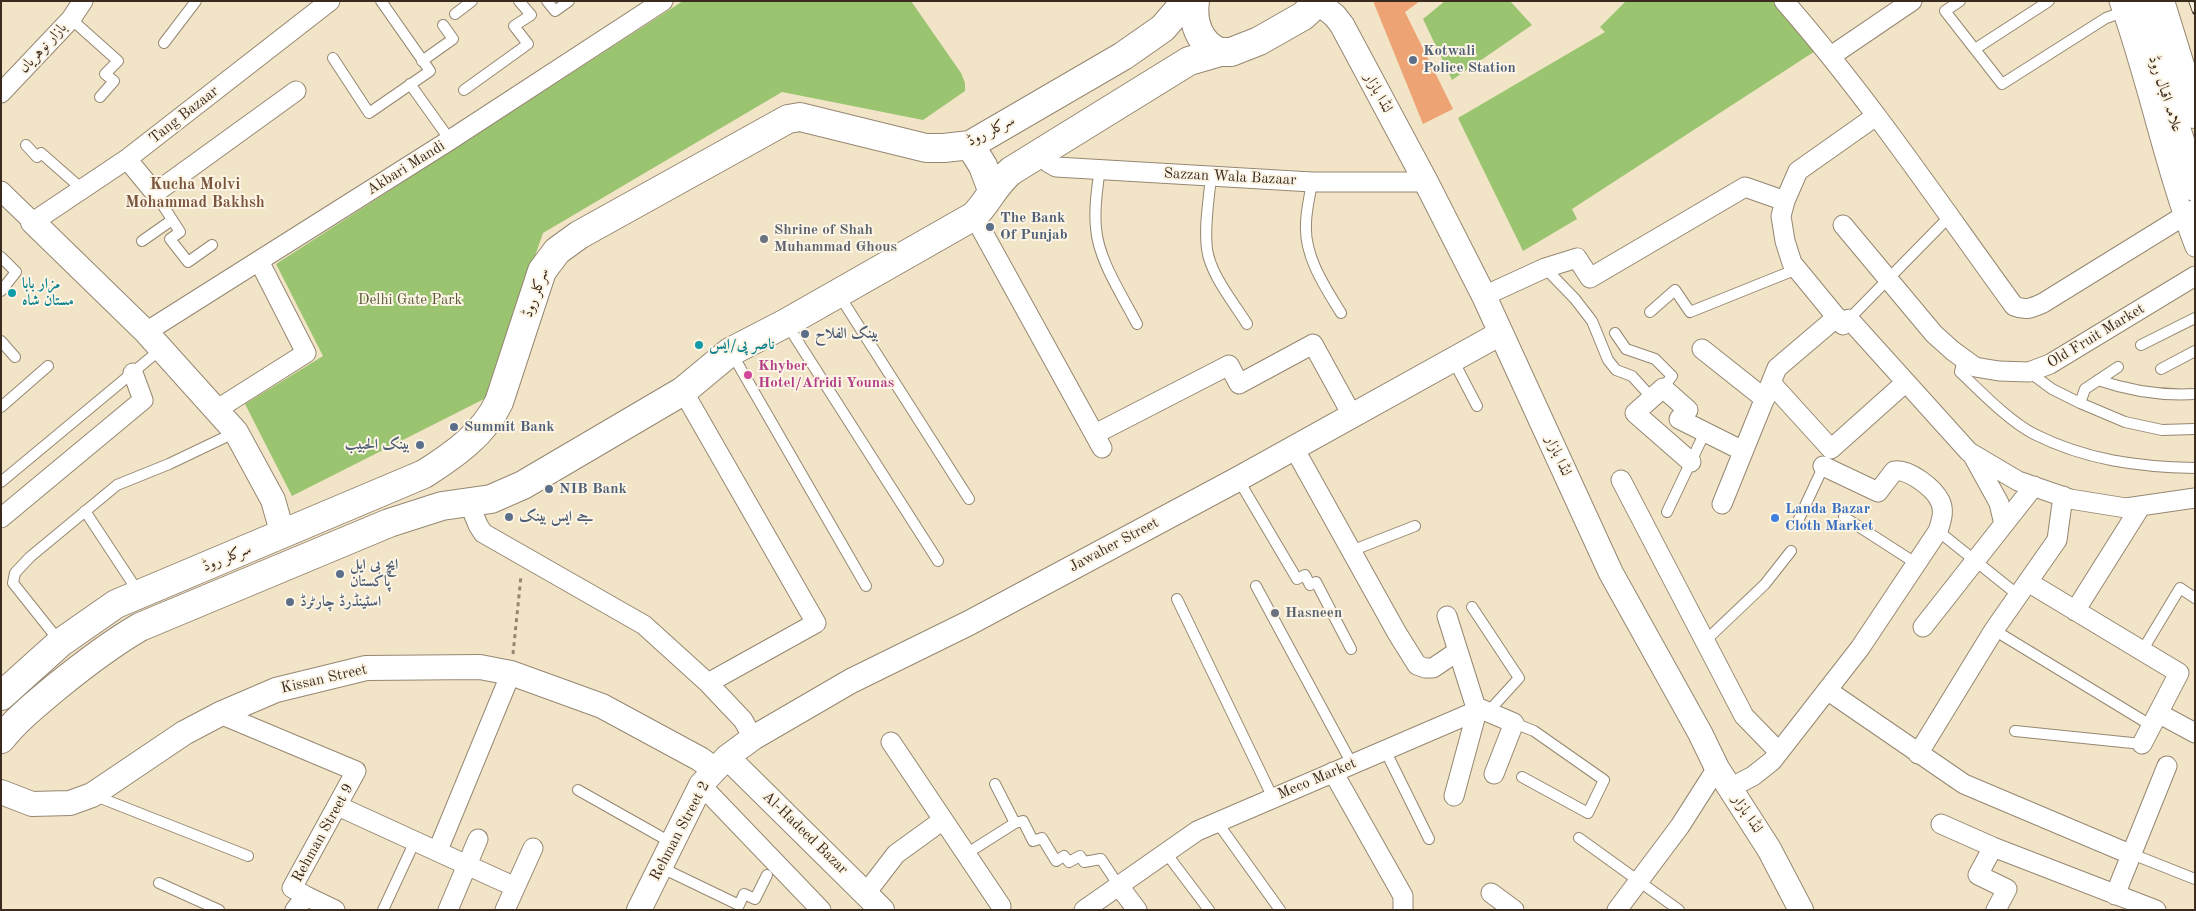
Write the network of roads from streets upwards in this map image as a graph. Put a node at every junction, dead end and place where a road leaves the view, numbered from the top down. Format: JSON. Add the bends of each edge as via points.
{"nodes":[{"id":1,"x":83,"y":1,"type":"edge"},
{"id":2,"x":330,"y":1,"type":"edge"},
{"id":3,"x":664,"y":1,"type":"edge"},
{"id":4,"x":1186,"y":1,"type":"edge"},
{"id":5,"x":1195,"y":1,"type":"edge"},
{"id":6,"x":1784,"y":1,"type":"edge"},
{"id":7,"x":1912,"y":1,"type":"edge"},
{"id":8,"x":2160,"y":1,"type":"edge"},
{"id":9,"x":2169,"y":1,"type":"edge"},
{"id":10,"x":1318,"y":2,"type":"edge"},
{"id":11,"x":2126,"y":5,"type":"edge"},
{"id":12,"x":1220,"y":52,"type":"junction"},
{"id":13,"x":1831,"y":56,"type":"junction"},
{"id":14,"x":2195,"y":83,"type":"edge"},
{"id":15,"x":296,"y":91,"type":"dead end"},
{"id":16,"x":1,"y":92,"type":"edge"},
{"id":17,"x":2195,"y":114,"type":"edge"},
{"id":18,"x":1876,"y":116,"type":"junction"},
{"id":19,"x":970,"y":144,"type":"junction"},
{"id":20,"x":1040,"y":152,"type":"junction"},
{"id":21,"x":127,"y":159,"type":"junction"},
{"id":22,"x":1426,"y":182,"type":"junction"},
{"id":23,"x":2195,"y":187,"type":"edge"},
{"id":24,"x":992,"y":190,"type":"junction"},
{"id":25,"x":1,"y":191,"type":"edge"},
{"id":26,"x":1785,"y":201,"type":"junction"},
{"id":27,"x":2189,"y":212,"type":"edge"},
{"id":28,"x":974,"y":216,"type":"junction"},
{"id":29,"x":33,"y":222,"type":"junction"},
{"id":30,"x":1843,"y":226,"type":"dead end"},
{"id":31,"x":2195,"y":247,"type":"edge"},
{"id":32,"x":258,"y":261,"type":"junction"},
{"id":33,"x":2195,"y":276,"type":"edge"},
{"id":34,"x":1484,"y":296,"type":"junction"},
{"id":35,"x":1843,"y":318,"type":"junction"},
{"id":36,"x":1501,"y":333,"type":"junction"},
{"id":37,"x":154,"y":340,"type":"junction"},
{"id":38,"x":1702,"y":350,"type":"dead end"},
{"id":39,"x":133,"y":373,"type":"road end"},
{"id":40,"x":1906,"y":382,"type":"junction"},
{"id":41,"x":683,"y":391,"type":"junction"},
{"id":42,"x":1768,"y":391,"type":"junction"},
{"id":43,"x":216,"y":410,"type":"junction"},
{"id":44,"x":1352,"y":415,"type":"junction"},
{"id":45,"x":1294,"y":448,"type":"junction"},
{"id":46,"x":1743,"y":451,"type":"junction"},
{"id":47,"x":1972,"y":453,"type":"junction"},
{"id":48,"x":1827,"y":457,"type":"junction"},
{"id":49,"x":1691,"y":462,"type":"road end"},
{"id":50,"x":424,"y":474,"type":"junction"},
{"id":51,"x":1621,"y":480,"type":"dead end"},
{"id":52,"x":2034,"y":486,"type":"junction"},
{"id":53,"x":2063,"y":496,"type":"junction"},
{"id":54,"x":2195,"y":498,"type":"edge"},
{"id":55,"x":469,"y":503,"type":"junction"},
{"id":56,"x":1722,"y":504,"type":"dead end"},
{"id":57,"x":442,"y":506,"type":"junction"},
{"id":58,"x":2141,"y":506,"type":"junction"},
{"id":59,"x":1,"y":518,"type":"edge"},
{"id":60,"x":2004,"y":524,"type":"junction"},
{"id":61,"x":284,"y":535,"type":"junction"},
{"id":62,"x":2023,"y":589,"type":"junction"},
{"id":63,"x":2076,"y":611,"type":"junction"},
{"id":64,"x":1448,"y":616,"type":"dead end"},
{"id":65,"x":1923,"y":627,"type":"dead end"},
{"id":66,"x":1458,"y":651,"type":"junction"},
{"id":67,"x":511,"y":673,"type":"junction"},
{"id":68,"x":708,"y":683,"type":"junction"},
{"id":69,"x":1827,"y":690,"type":"junction"},
{"id":70,"x":1,"y":696,"type":"edge"},
{"id":71,"x":1483,"y":712,"type":"junction"},
{"id":72,"x":220,"y":714,"type":"junction"},
{"id":73,"x":2155,"y":719,"type":"junction"},
{"id":74,"x":2195,"y":733,"type":"edge"},
{"id":75,"x":753,"y":738,"type":"junction"},
{"id":76,"x":1,"y":739,"type":"edge"},
{"id":77,"x":891,"y":742,"type":"dead end"},
{"id":78,"x":2142,"y":744,"type":"road end"},
{"id":79,"x":1779,"y":752,"type":"junction"},
{"id":80,"x":1918,"y":754,"type":"junction"},
{"id":81,"x":2167,"y":766,"type":"dead end"},
{"id":82,"x":1717,"y":768,"type":"junction"},
{"id":83,"x":715,"y":771,"type":"junction"},
{"id":84,"x":1333,"y":772,"type":"junction"},
{"id":85,"x":1494,"y":774,"type":"dead end"},
{"id":86,"x":1730,"y":788,"type":"junction"},
{"id":87,"x":1,"y":792,"type":"edge"},
{"id":88,"x":1454,"y":796,"type":"dead end"},
{"id":89,"x":338,"y":806,"type":"junction"},
{"id":90,"x":943,"y":820,"type":"junction"},
{"id":91,"x":1941,"y":824,"type":"dead end"},
{"id":92,"x":478,"y":839,"type":"dead end"},
{"id":93,"x":1993,"y":847,"type":"junction"},
{"id":94,"x":533,"y":848,"type":"dead end"},
{"id":95,"x":438,"y":850,"type":"junction"},
{"id":96,"x":2132,"y":854,"type":"junction"},
{"id":97,"x":468,"y":865,"type":"junction"},
{"id":98,"x":1119,"y":886,"type":"junction"},
{"id":99,"x":515,"y":887,"type":"junction"},
{"id":100,"x":1491,"y":893,"type":"dead end"},
{"id":101,"x":2115,"y":895,"type":"junction"},
{"id":102,"x":874,"y":901,"type":"edge"},
{"id":103,"x":300,"y":903,"type":"edge"},
{"id":104,"x":1001,"y":906,"type":"dead end"},
{"id":105,"x":334,"y":910,"type":"edge"},
{"id":106,"x":448,"y":910,"type":"edge"},
{"id":107,"x":505,"y":910,"type":"edge"},
{"id":108,"x":639,"y":910,"type":"edge"},
{"id":109,"x":821,"y":910,"type":"edge"},
{"id":110,"x":1084,"y":910,"type":"edge"},
{"id":111,"x":1137,"y":910,"type":"edge"},
{"id":112,"x":1403,"y":910,"type":"edge"},
{"id":113,"x":1514,"y":910,"type":"edge"},
{"id":114,"x":1617,"y":910,"type":"edge"},
{"id":115,"x":1801,"y":910,"type":"edge"},
{"id":116,"x":1996,"y":910,"type":"edge"},
{"id":117,"x":2156,"y":910,"type":"edge"}],
"edges":[{"from":1,"to":16,"type":"street","name":"بازار نوہریاں","via":[[71,19]]},
{"from":2,"to":21,"type":"street","name":"Tang Bazaar"},
{"from":3,"to":32,"type":"street","name":"Akbari Mandi"},
{"from":4,"to":19,"type":"main road","name":"سرکلر روڈ","via":[[1163,28],[1123,56]]},
{"from":5,"to":12,"type":"main road","via":[[1194,16],[1198,30],[1207,44]]},
{"from":6,"to":13,"type":"street"},
{"from":7,"to":13,"type":"street"},
{"from":8,"to":17,"type":"main road","name":"علامہ اقبال روڈ"},
{"from":9,"to":14,"type":"street"},
{"from":10,"to":12,"type":"main road","name":"سرکلر روڈ","via":[[1303,16],[1259,41],[1231,52]]},
{"from":10,"to":22,"type":"street","name":"لنڈا بازار","via":[[1342,25]]},
{"from":11,"to":23,"type":"main road","name":"علامہ اقبال روڈ"},
{"from":11,"to":27,"type":"street","via":[[2140,64]]},
{"from":12,"to":20,"type":"main road","name":"سرکلر روڈ","via":[[1189,61]]},
{"from":13,"to":18,"type":"street"},
{"from":15,"to":21,"type":"street","via":[[155,193]]},
{"from":18,"to":26,"type":"street","via":[[1798,171]]},
{"from":18,"to":27,"type":"street","via":[[2014,306],[2022,310],[2043,303]]},
{"from":19,"to":24,"type":"main road"},
{"from":19,"to":50,"type":"main road","name":"سرکلر روڈ","via":[[926,148],[800,117],[788,119],[579,235],[557,251],[542,271],[492,416],[459,450]]},
{"from":20,"to":22,"type":"street","name":"Sazzan Wala Bazaar","via":[[1056,167],[1312,182]]},
{"from":20,"to":24,"type":"main road","name":"سرکلر روڈ","via":[[1007,174]]},
{"from":21,"to":29,"type":"street","name":"Tang Bazaar"},
{"from":22,"to":34,"type":"street","name":"لنڈا بازار"},
{"from":24,"to":28,"type":"main road","name":"سرکلر روڈ"},
{"from":25,"to":29,"type":"street"},
{"from":26,"to":34,"type":"street","via":[[1745,187],[1590,278],[1577,258],[1545,268]]},
{"from":26,"to":35,"type":"street","via":[[1781,216],[1792,264]]},
{"from":27,"to":31,"type":"street"},
{"from":28,"to":41,"type":"main road","name":"سرکلر روڈ","via":[[730,352]]},
{"from":28,"to":44,"type":"street","via":[[1099,441],[1229,365],[1239,384],[1313,344]]},
{"from":29,"to":37,"type":"street"},
{"from":30,"to":33,"type":"street","name":"Old Fruit Market","via":[[1934,334],[1975,367],[1999,371],[2029,372],[2050,364]]},
{"from":32,"to":37,"type":"street","name":"Akbari Mandi"},
{"from":32,"to":43,"type":"street","via":[[306,353]]},
{"from":34,"to":36,"type":"street","name":"لنڈا بازار"},
{"from":35,"to":40,"type":"street"},
{"from":35,"to":42,"type":"street","via":[[1777,368]]},
{"from":36,"to":44,"type":"street","name":"Jawaher Street"},
{"from":36,"to":82,"type":"street","name":"لنڈا بازار","via":[[1611,573]]},
{"from":37,"to":43,"type":"street"},
{"from":38,"to":42,"type":"street"},
{"from":39,"to":59,"type":"street","via":[[143,400]]},
{"from":40,"to":47,"type":"street"},
{"from":40,"to":48,"type":"street"},
{"from":41,"to":55,"type":"main road","name":"سرکلر روڈ","via":[[523,485],[491,499]]},
{"from":41,"to":68,"type":"street","via":[[816,623]]},
{"from":42,"to":46,"type":"street"},
{"from":42,"to":48,"type":"street"},
{"from":43,"to":61,"type":"street","via":[[236,432],[273,500]]},
{"from":44,"to":45,"type":"street","name":"Jawaher Street"},
{"from":45,"to":66,"type":"street","via":[[1417,665],[1433,668]]},
{"from":45,"to":75,"type":"street","name":"Jawaher Street","via":[[969,623],[851,681]]},
{"from":46,"to":49,"type":"street","via":[[1679,419],[1688,410],[1657,393],[1635,413]]},
{"from":46,"to":56,"type":"street"},
{"from":47,"to":52,"type":"street","via":[[2018,481]]},
{"from":47,"to":60,"type":"street","via":[[1999,503]]},
{"from":48,"to":69,"type":"street","via":[[1878,492],[1894,471],[1901,469],[1912,474],[1940,500],[1943,516],[1938,532],[1917,564]]},
{"from":50,"to":57,"type":"main road"},
{"from":50,"to":61,"type":"main road","name":"سرکلر روڈ"},
{"from":51,"to":79,"type":"street","via":[[1744,716]]},
{"from":52,"to":53,"type":"street"},
{"from":52,"to":60,"type":"street"},
{"from":53,"to":58,"type":"street","via":[[2126,508]]},
{"from":53,"to":62,"type":"street","via":[[2057,540]]},
{"from":54,"to":58,"type":"street"},
{"from":55,"to":57,"type":"main road","name":"سرکلر روڈ"},
{"from":55,"to":68,"type":"street","via":[[483,533],[637,620]]},
{"from":57,"to":76,"type":"main road","name":"سرکلر روڈ","via":[[358,534],[140,627],[87,662],[29,710]]},
{"from":58,"to":63,"type":"street"},
{"from":60,"to":65,"type":"street"},
{"from":61,"to":70,"type":"main road","name":"سرکلر روڈ","via":[[116,604],[60,642]]},
{"from":62,"to":63,"type":"street"},
{"from":62,"to":80,"type":"street"},
{"from":63,"to":73,"type":"street","via":[[2179,673]]},
{"from":64,"to":66,"type":"street"},
{"from":66,"to":71,"type":"street"},
{"from":67,"to":72,"type":"street","name":"Kissan Street","via":[[480,667],[366,668],[276,690]]},
{"from":67,"to":83,"type":"street","name":"Kissan Street","via":[[602,706],[700,759]]},
{"from":67,"to":95,"type":"street"},
{"from":68,"to":75,"type":"street","via":[[744,720]]},
{"from":69,"to":79,"type":"street"},
{"from":69,"to":80,"type":"street"},
{"from":71,"to":84,"type":"street","name":"Meco Market"},
{"from":71,"to":85,"type":"street","via":[[1514,723]]},
{"from":71,"to":88,"type":"street"},
{"from":72,"to":87,"type":"street","name":"Kissan Street","via":[[184,733],[92,795],[70,803],[32,804]]},
{"from":72,"to":89,"type":"street","name":"Rehman Street 9","via":[[356,771]]},
{"from":73,"to":74,"type":"street"},
{"from":73,"to":78,"type":"street"},
{"from":75,"to":83,"type":"street","name":"Jawaher Street"},
{"from":77,"to":90,"type":"street"},
{"from":79,"to":86,"type":"street","via":[[1753,776]]},
{"from":80,"to":96,"type":"street","via":[[1964,784]]},
{"from":81,"to":96,"type":"street"},
{"from":82,"to":86,"type":"street","name":"لنڈا بازار"},
{"from":82,"to":114,"type":"street","via":[[1680,826]]},
{"from":83,"to":102,"type":"street","name":"Al-Hadeed Bazar"},
{"from":83,"to":108,"type":"street","name":"Rehman Street 2","via":[[672,843]]},
{"from":83,"to":109,"type":"street"},
{"from":84,"to":98,"type":"street","name":"Meco Market","via":[[1197,831]]},
{"from":84,"to":112,"type":"street","via":[[1403,896]]},
{"from":86,"to":115,"type":"street","name":"لنڈا بازار","via":[[1769,849]]},
{"from":89,"to":95,"type":"street"},
{"from":89,"to":103,"type":"street","name":"Rehman Street 9","via":[[292,888]]},
{"from":90,"to":102,"type":"street","via":[[896,854]]},
{"from":90,"to":104,"type":"street"},
{"from":91,"to":93,"type":"street"},
{"from":92,"to":97,"type":"street"},
{"from":93,"to":101,"type":"street"},
{"from":93,"to":116,"type":"street","via":[[1978,875],[2007,889]]},
{"from":94,"to":99,"type":"street"},
{"from":95,"to":97,"type":"street"},
{"from":96,"to":101,"type":"street"},
{"from":97,"to":99,"type":"street"},
{"from":97,"to":106,"type":"street"},
{"from":98,"to":110,"type":"street","name":"Meco Market"},
{"from":98,"to":111,"type":"street"},
{"from":99,"to":107,"type":"street"},
{"from":100,"to":113,"type":"street"},
{"from":101,"to":117,"type":"street"},
{"from":103,"to":105,"type":"street"}]}
